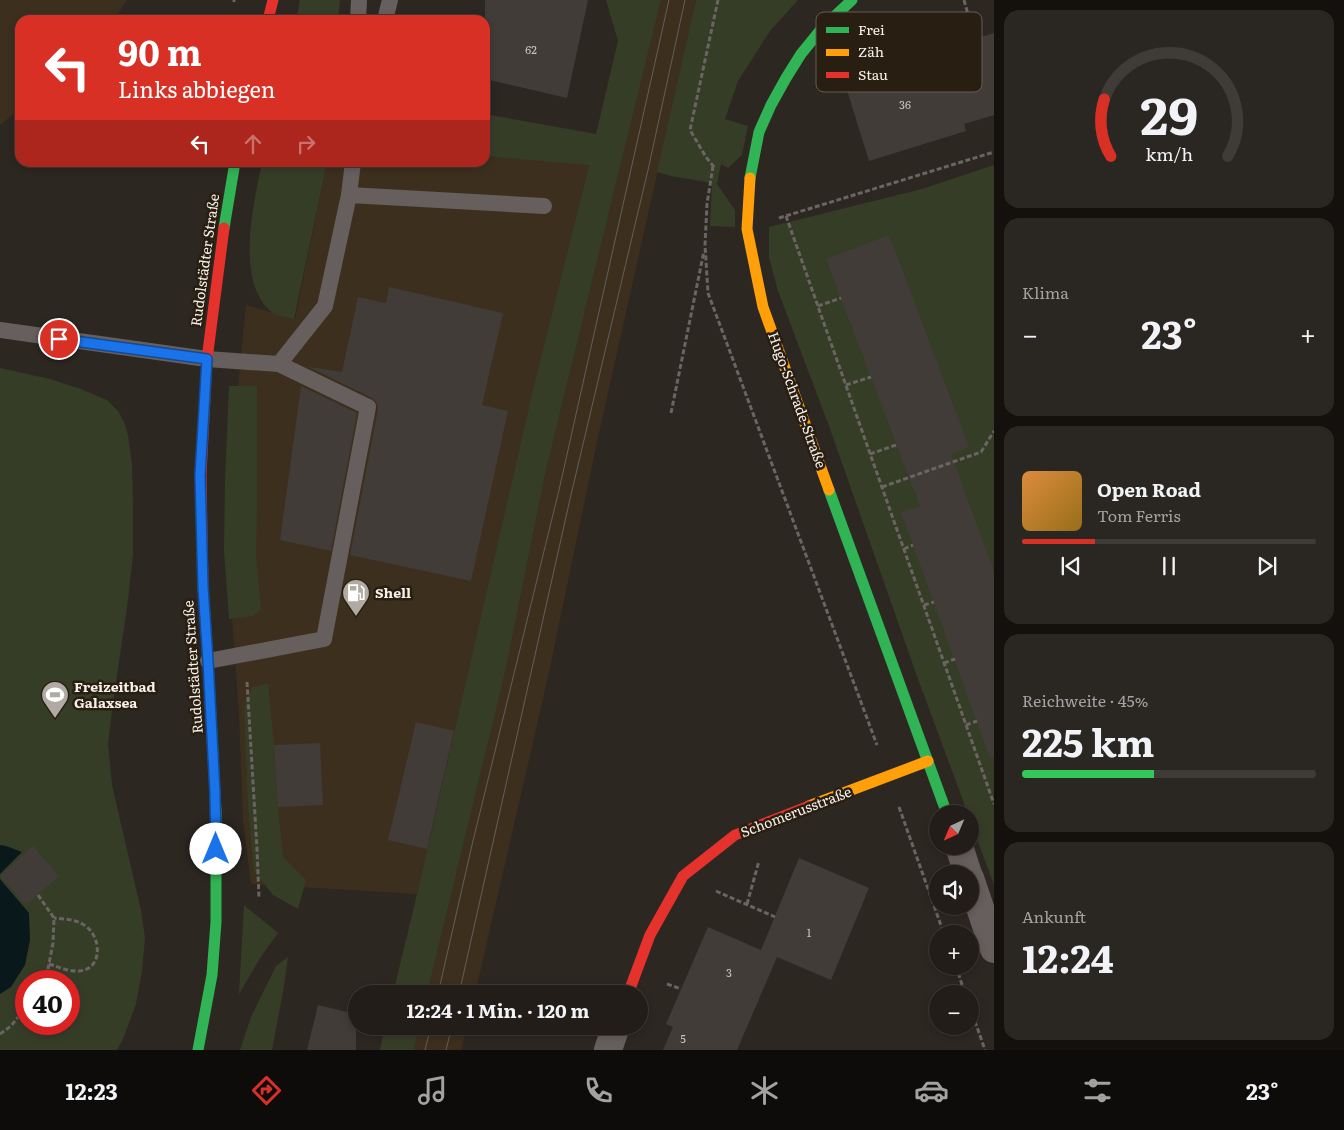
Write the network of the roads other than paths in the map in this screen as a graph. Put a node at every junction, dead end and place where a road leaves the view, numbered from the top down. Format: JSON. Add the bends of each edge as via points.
{"nodes":[{"id":1,"x":273,"y":0,"type":"edge"},
{"id":2,"x":359,"y":0,"type":"edge"},
{"id":3,"x":390,"y":0,"type":"edge"},
{"id":4,"x":852,"y":0,"type":"edge"},
{"id":5,"x":839,"y":12,"type":"edge"},
{"id":6,"x":269,"y":15,"type":"edge"},
{"id":7,"x":358,"y":15,"type":"edge"},
{"id":8,"x":386,"y":15,"type":"edge"},
{"id":9,"x":816,"y":36,"type":"edge"},
{"id":10,"x":234,"y":167,"type":"edge"},
{"id":11,"x":352,"y":167,"type":"edge"},
{"id":12,"x":349,"y":195,"type":"junction"},
{"id":13,"x":544,"y":206,"type":"dead end"},
{"id":14,"x":0,"y":330,"type":"edge"},
{"id":15,"x":207,"y":359,"type":"junction"},
{"id":16,"x":278,"y":364,"type":"junction"},
{"id":17,"x":208,"y":661,"type":"junction"},
{"id":18,"x":928,"y":761,"type":"junction"},
{"id":19,"x":944,"y":805,"type":"edge"},
{"id":20,"x":979,"y":904,"type":"edge"},
{"id":21,"x":994,"y":948,"type":"edge"},
{"id":22,"x":631,"y":985,"type":"edge"},
{"id":23,"x":613,"y":1035,"type":"edge"},
{"id":24,"x":198,"y":1050,"type":"edge"},
{"id":25,"x":608,"y":1050,"type":"edge"}],
"edges":[{"from":1,"to":6,"type":"street"},
{"from":2,"to":7,"type":"lane"},
{"from":3,"to":8,"type":"lane"},
{"from":4,"to":5,"type":"street","name":"Hugo-Schrade-Straße"},
{"from":9,"to":18,"type":"street","name":"Hugo-Schrade-Straße","via":[[786,78],[759,132],[749,181],[747,229],[763,307]]},
{"from":10,"to":15,"type":"street","name":"Rudolstädter Straße"},
{"from":11,"to":12,"type":"lane"},
{"from":12,"to":13,"type":"lane"},
{"from":12,"to":16,"type":"lane","via":[[325,306]]},
{"from":14,"to":15,"type":"lane"},
{"from":15,"to":16,"type":"lane"},
{"from":15,"to":17,"type":"street","name":"Rudolstädter Straße","via":[[200,475]]},
{"from":16,"to":17,"type":"lane","via":[[368,407],[324,638]]},
{"from":17,"to":24,"type":"street","name":"Rudolstädter Straße","via":[[216,812],[216,922],[212,975]]},
{"from":18,"to":19,"type":"street","name":"Hugo-Schrade-Straße"},
{"from":18,"to":22,"type":"street","name":"Schomerusstraße","via":[[735,835],[683,876],[650,936]]},
{"from":20,"to":21,"type":"street"},
{"from":23,"to":25,"type":"street"}]}
